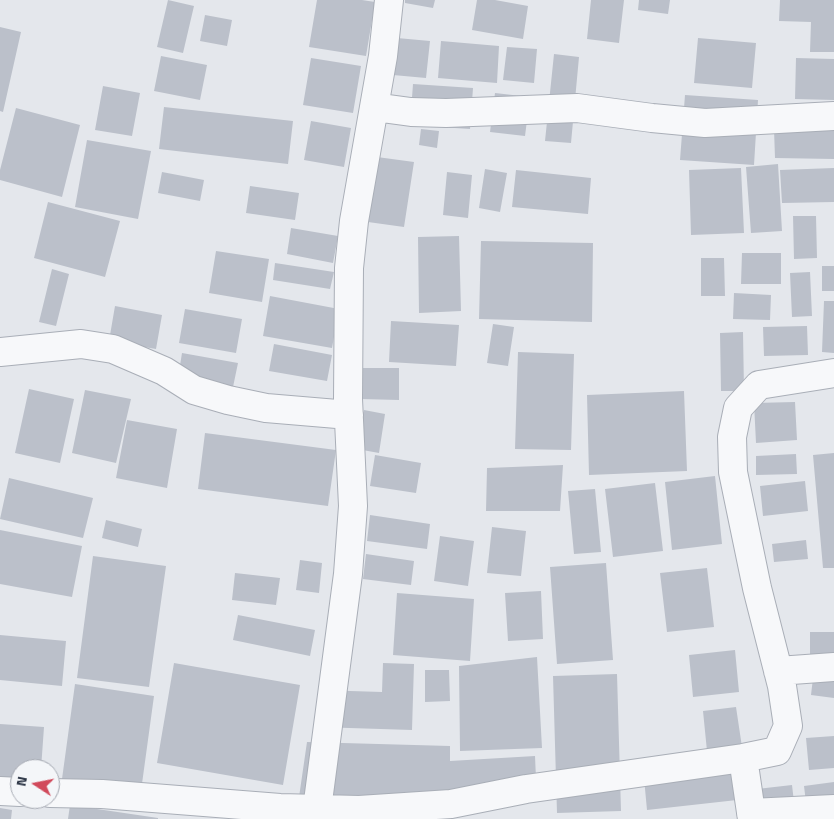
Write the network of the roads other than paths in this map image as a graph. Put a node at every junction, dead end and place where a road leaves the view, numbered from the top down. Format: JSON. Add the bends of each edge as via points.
{"nodes":[{"id":1,"x":389,"y":0,"type":"edge"},
{"id":2,"x":374,"y":107,"type":"junction"},
{"id":3,"x":834,"y":116,"type":"edge"},
{"id":4,"x":0,"y":352,"type":"edge"},
{"id":5,"x":834,"y":373,"type":"edge"},
{"id":6,"x":349,"y":415,"type":"junction"},
{"id":7,"x":834,"y":666,"type":"edge"},
{"id":8,"x":778,"y":671,"type":"junction"},
{"id":9,"x":743,"y":758,"type":"junction"},
{"id":10,"x":60,"y":793,"type":"edge"},
{"id":11,"x":486,"y":808,"type":"edge"},
{"id":12,"x":317,"y":809,"type":"junction"},
{"id":13,"x":834,"y":809,"type":"edge"},
{"id":14,"x":752,"y":816,"type":"edge"}],
"edges":[{"from":1,"to":2,"type":"street"},
{"from":2,"to":3,"type":"street","via":[[446,113],[577,108],[706,123]]},
{"from":2,"to":6,"type":"street","via":[[349,268]]},
{"from":4,"to":6,"type":"street","via":[[81,344],[114,349],[194,390],[228,400],[266,408]]},
{"from":5,"to":8,"type":"street","via":[[759,384],[738,408],[732,437],[735,481]]},
{"from":6,"to":12,"type":"street","via":[[353,506],[348,574]]},
{"from":7,"to":8,"type":"street"},
{"from":8,"to":9,"type":"street","via":[[788,726],[777,751]]},
{"from":9,"to":11,"type":"street","via":[[584,780]]},
{"from":9,"to":14,"type":"street"},
{"from":10,"to":12,"type":"street"},
{"from":11,"to":12,"type":"street","via":[[451,804],[360,810]]},
{"from":13,"to":14,"type":"street"}]}
